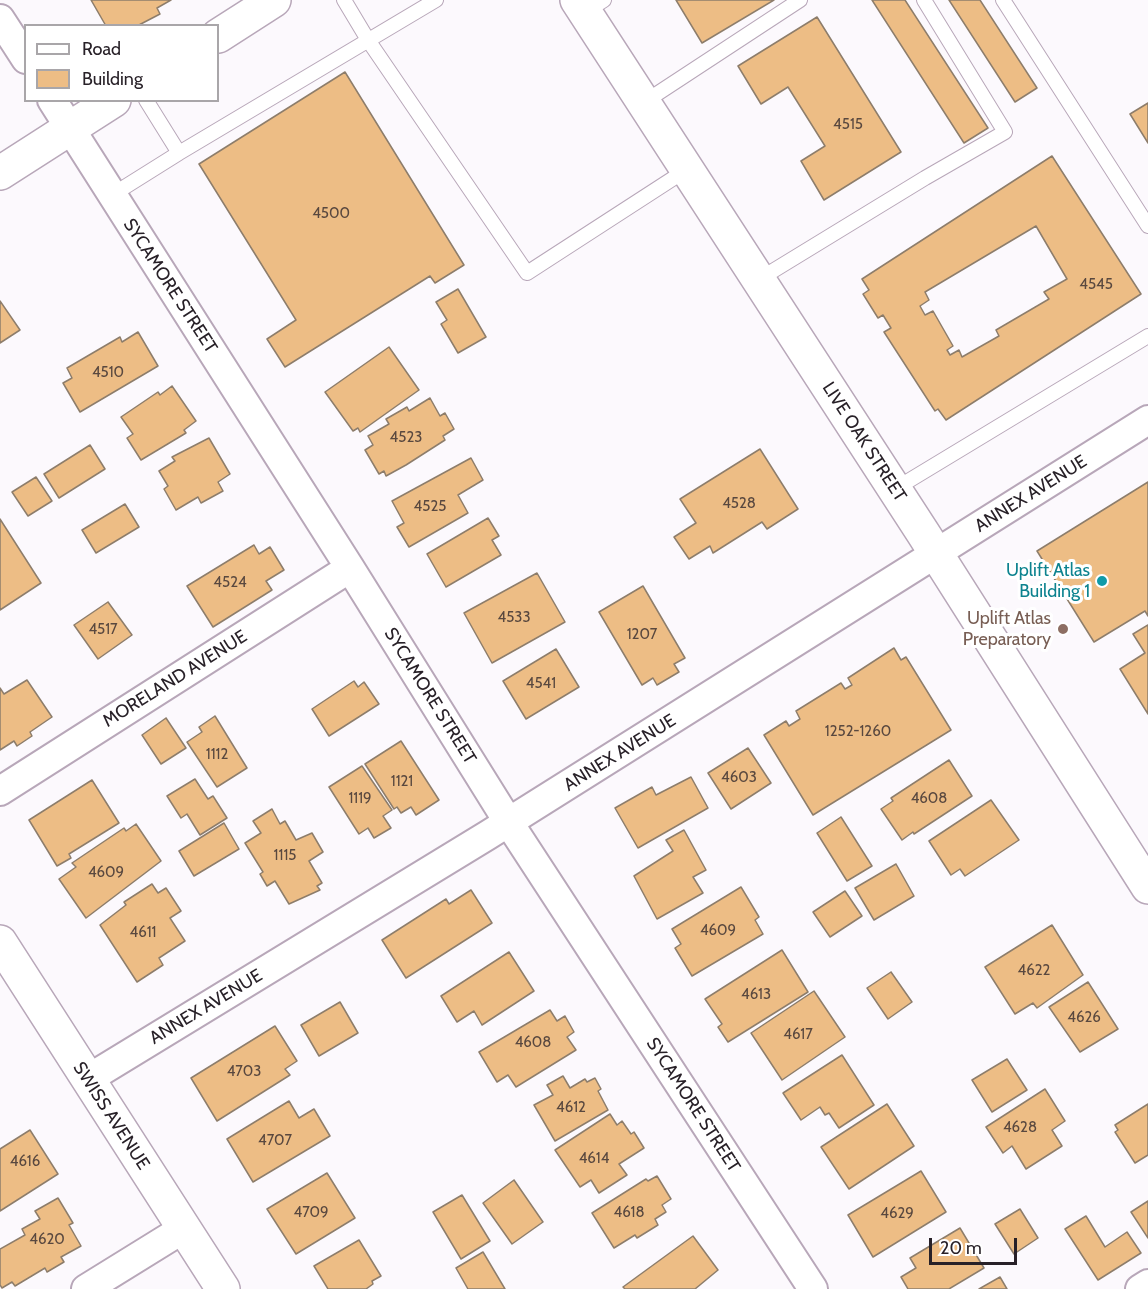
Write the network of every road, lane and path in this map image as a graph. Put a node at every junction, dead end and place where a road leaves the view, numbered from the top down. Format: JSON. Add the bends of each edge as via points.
{"nodes":[{"id":1,"x":273,"y":0,"type":"edge"},
{"id":2,"x":344,"y":0,"type":"edge"},
{"id":3,"x":436,"y":0,"type":"edge"},
{"id":4,"x":800,"y":0,"type":"edge"},
{"id":5,"x":924,"y":0,"type":"edge"},
{"id":6,"x":1003,"y":0,"type":"edge"},
{"id":7,"x":589,"y":4,"type":"edge"},
{"id":8,"x":0,"y":19,"type":"edge"},
{"id":9,"x":219,"y":35,"type":"edge"},
{"id":10,"x":368,"y":40,"type":"junction"},
{"id":11,"x":24,"y":56,"type":"edge"},
{"id":12,"x":53,"y":102,"type":"edge"},
{"id":13,"x":111,"y":102,"type":"edge"},
{"id":14,"x":147,"y":102,"type":"edge"},
{"id":15,"x":643,"y":103,"type":"junction"},
{"id":16,"x":70,"y":128,"type":"junction"},
{"id":17,"x":179,"y":153,"type":"junction"},
{"id":18,"x":686,"y":170,"type":"junction"},
{"id":19,"x":0,"y":173,"type":"edge"},
{"id":20,"x":112,"y":195,"type":"junction"},
{"id":21,"x":1148,"y":225,"type":"edge"},
{"id":22,"x":758,"y":280,"type":"junction"},
{"id":23,"x":1148,"y":336,"type":"edge"},
{"id":24,"x":1148,"y":420,"type":"edge"},
{"id":25,"x":895,"y":489,"type":"junction"},
{"id":26,"x":936,"y":553,"type":"junction"},
{"id":27,"x":350,"y":567,"type":"junction"},
{"id":28,"x":0,"y":790,"type":"edge"},
{"id":29,"x":509,"y":822,"type":"junction"},
{"id":30,"x":1148,"y":887,"type":"edge"},
{"id":31,"x":0,"y":942,"type":"edge"},
{"id":32,"x":88,"y":1079,"type":"junction"},
{"id":33,"x":183,"y":1229,"type":"junction"},
{"id":34,"x":1148,"y":1284,"type":"edge"},
{"id":35,"x":86,"y":1289,"type":"edge"},
{"id":36,"x":223,"y":1289,"type":"edge"},
{"id":37,"x":813,"y":1289,"type":"edge"},
{"id":38,"x":1140,"y":1289,"type":"edge"}],
"edges":[{"from":1,"to":9,"type":"street"},
{"from":2,"to":10,"type":"lane"},
{"from":3,"to":10,"type":"lane"},
{"from":4,"to":15,"type":"lane"},
{"from":5,"to":22,"type":"lane","via":[[1005,132]]},
{"from":6,"to":21,"type":"lane"},
{"from":7,"to":15,"type":"street","name":"LIVE OAK STREET"},
{"from":8,"to":11,"type":"street"},
{"from":10,"to":17,"type":"lane"},
{"from":10,"to":18,"type":"lane","via":[[527,273]]},
{"from":12,"to":16,"type":"street","name":"SYCAMORE STREET"},
{"from":13,"to":16,"type":"street"},
{"from":14,"to":17,"type":"lane"},
{"from":15,"to":18,"type":"street","name":"LIVE OAK STREET"},
{"from":16,"to":19,"type":"street"},
{"from":16,"to":20,"type":"street","name":"SYCAMORE STREET"},
{"from":17,"to":20,"type":"lane"},
{"from":18,"to":22,"type":"street","name":"LIVE OAK STREET"},
{"from":20,"to":27,"type":"street","name":"SYCAMORE STREET"},
{"from":22,"to":25,"type":"street","name":"LIVE OAK STREET"},
{"from":23,"to":25,"type":"lane"},
{"from":24,"to":26,"type":"street","name":"ANNEX AVENUE"},
{"from":25,"to":26,"type":"street","name":"LIVE OAK STREET"},
{"from":26,"to":29,"type":"street","name":"ANNEX AVENUE"},
{"from":26,"to":30,"type":"street","name":"LIVE OAK STREET"},
{"from":27,"to":28,"type":"street","name":"MORELAND AVENUE"},
{"from":27,"to":29,"type":"street","name":"SYCAMORE STREET"},
{"from":29,"to":32,"type":"street","name":"ANNEX AVENUE"},
{"from":29,"to":37,"type":"street","name":"SYCAMORE STREET"},
{"from":31,"to":32,"type":"street","name":"SWISS AVENUE"},
{"from":32,"to":33,"type":"street","name":"SWISS AVENUE"},
{"from":33,"to":35,"type":"street"},
{"from":33,"to":36,"type":"street","name":"SWISS AVENUE"},
{"from":34,"to":38,"type":"street"}]}
